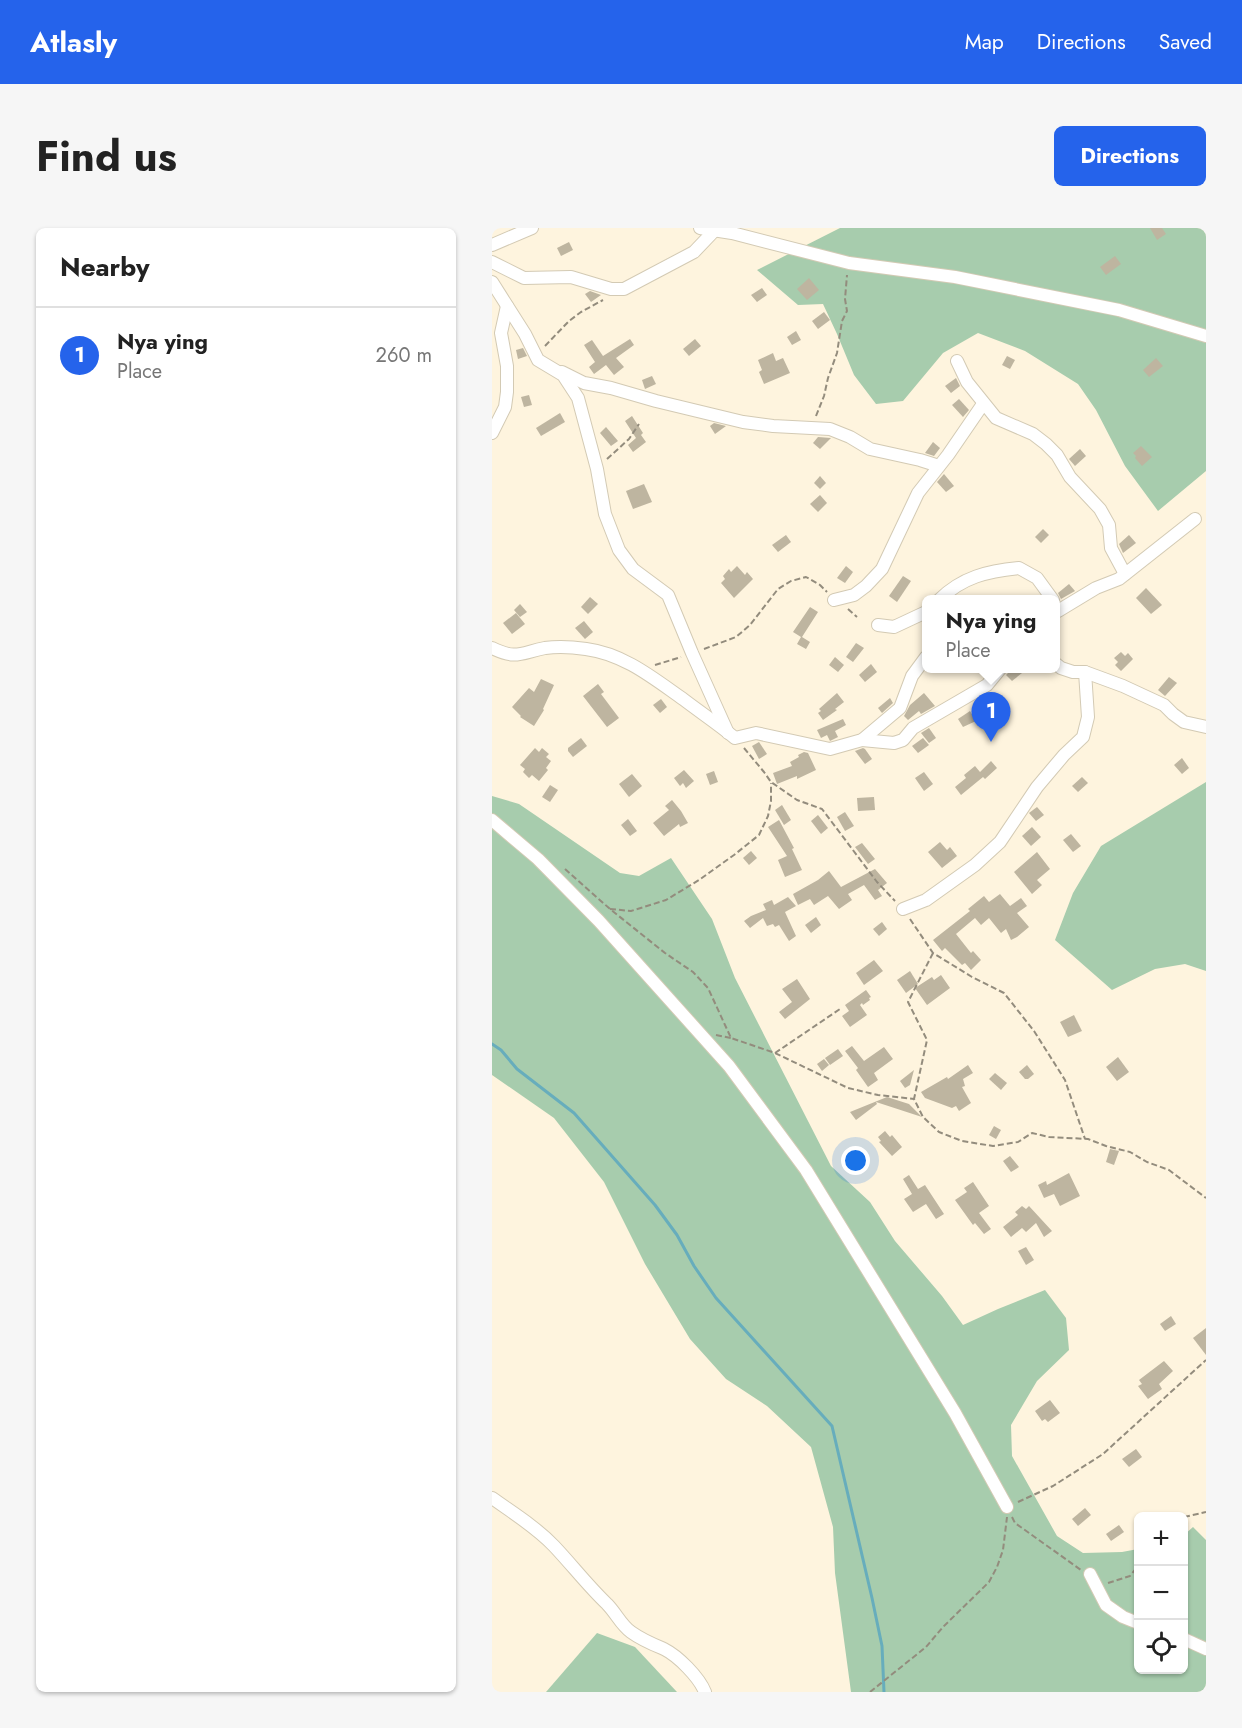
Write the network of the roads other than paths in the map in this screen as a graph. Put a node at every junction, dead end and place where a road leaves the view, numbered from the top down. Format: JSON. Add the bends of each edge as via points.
{"nodes":[{"id":1,"x":532,"y":228,"type":"edge"},
{"id":2,"x":700,"y":228,"type":"edge"},
{"id":3,"x":750,"y":228,"type":"edge"},
{"id":4,"x":714,"y":231,"type":"junction"},
{"id":5,"x":732,"y":233,"type":"junction"},
{"id":6,"x":492,"y":244,"type":"edge"},
{"id":7,"x":492,"y":262,"type":"edge"},
{"id":8,"x":492,"y":282,"type":"edge"},
{"id":9,"x":507,"y":306,"type":"junction"},
{"id":10,"x":1206,"y":336,"type":"edge"},
{"id":11,"x":957,"y":361,"type":"dead end"},
{"id":12,"x":556,"y":370,"type":"junction"},
{"id":13,"x":983,"y":404,"type":"junction"},
{"id":14,"x":492,"y":433,"type":"edge"},
{"id":15,"x":939,"y":466,"type":"junction"},
{"id":16,"x":1195,"y":519,"type":"dead end"},
{"id":17,"x":1125,"y":574,"type":"junction"},
{"id":18,"x":951,"y":595,"type":"edge"},
{"id":19,"x":1048,"y":595,"type":"edge"},
{"id":20,"x":834,"y":600,"type":"road end"},
{"id":21,"x":1060,"y":606,"type":"edge"},
{"id":22,"x":922,"y":614,"type":"edge"},
{"id":23,"x":878,"y":626,"type":"dead end"},
{"id":24,"x":492,"y":648,"type":"edge"},
{"id":25,"x":922,"y":663,"type":"edge"},
{"id":26,"x":1060,"y":667,"type":"edge"},
{"id":27,"x":1085,"y":672,"type":"junction"},
{"id":28,"x":997,"y":673,"type":"edge"},
{"id":29,"x":1206,"y":727,"type":"edge"},
{"id":30,"x":731,"y":735,"type":"junction"},
{"id":31,"x":862,"y":740,"type":"junction"},
{"id":32,"x":492,"y":820,"type":"edge"},
{"id":33,"x":903,"y":909,"type":"road end"},
{"id":34,"x":492,"y":1498,"type":"edge"},
{"id":35,"x":1007,"y":1507,"type":"road end"},
{"id":36,"x":1089,"y":1574,"type":"road end"},
{"id":37,"x":1134,"y":1621,"type":"edge"},
{"id":38,"x":1188,"y":1641,"type":"edge"},
{"id":39,"x":1206,"y":1649,"type":"edge"},
{"id":40,"x":705,"y":1692,"type":"edge"}],
"edges":[{"from":1,"to":6,"type":"street"},
{"from":2,"to":4,"type":"street"},
{"from":3,"to":5,"type":"street"},
{"from":4,"to":5,"type":"street"},
{"from":4,"to":7,"type":"street","via":[[694,252],[624,289],[571,277],[524,278]]},
{"from":5,"to":10,"type":"street","via":[[849,263],[955,276],[1119,310]]},
{"from":8,"to":9,"type":"street"},
{"from":9,"to":12,"type":"street","via":[[541,363]]},
{"from":9,"to":14,"type":"street","via":[[501,333],[507,392]]},
{"from":11,"to":13,"type":"street"},
{"from":12,"to":15,"type":"street","via":[[584,383],[743,422],[830,429],[870,449]]},
{"from":12,"to":30,"type":"street","via":[[578,398],[605,514],[619,550],[633,569],[668,595]]},
{"from":13,"to":15,"type":"street"},
{"from":13,"to":17,"type":"street","via":[[996,418],[1033,434],[1057,455],[1100,509],[1108,525],[1111,549]]},
{"from":15,"to":20,"type":"street","via":[[918,494],[882,569],[854,595]]},
{"from":16,"to":17,"type":"street"},
{"from":17,"to":21,"type":"street"},
{"from":18,"to":19,"type":"street","via":[[961,582],[1020,568],[1037,578]]},
{"from":22,"to":23,"type":"street","via":[[894,627]]},
{"from":24,"to":30,"type":"street","via":[[512,656],[546,648],[587,649],[613,656],[641,669]]},
{"from":25,"to":31,"type":"street","via":[[912,676],[900,708]]},
{"from":26,"to":27,"type":"street"},
{"from":27,"to":29,"type":"street","via":[[1164,705],[1184,722]]},
{"from":27,"to":33,"type":"street","via":[[1088,717],[1083,736],[1037,787],[1000,842],[926,900]]},
{"from":28,"to":31,"type":"street","via":[[987,684],[913,728],[903,740]]},
{"from":30,"to":31,"type":"street","via":[[756,733],[830,749]]},
{"from":32,"to":35,"type":"street","via":[[599,921],[729,1066],[806,1170],[955,1413]]},
{"from":34,"to":40,"type":"street","via":[[553,1546],[628,1630],[666,1650],[688,1668]]},
{"from":36,"to":37,"type":"street","via":[[1106,1605]]},
{"from":38,"to":39,"type":"street"}]}
